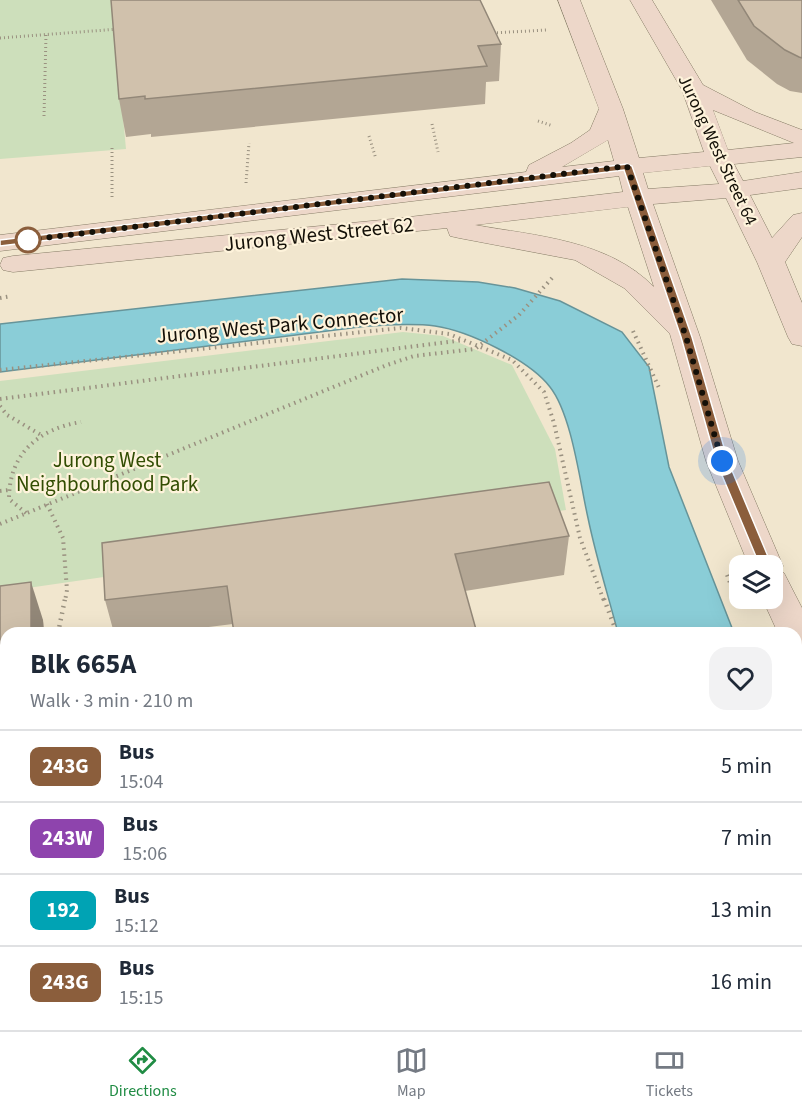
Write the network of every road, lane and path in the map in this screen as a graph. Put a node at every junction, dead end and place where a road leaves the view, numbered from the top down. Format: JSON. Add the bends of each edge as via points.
{"nodes":[{"id":1,"x":569,"y":0,"type":"edge"},
{"id":2,"x":641,"y":0,"type":"edge"},
{"id":3,"x":124,"y":28,"type":"edge"},
{"id":4,"x":551,"y":30,"type":"dead end"},
{"id":5,"x":493,"y":33,"type":"edge"},
{"id":6,"x":46,"y":35,"type":"junction"},
{"id":7,"x":0,"y":38,"type":"edge"},
{"id":8,"x":694,"y":90,"type":"junction"},
{"id":9,"x":611,"y":109,"type":"junction"},
{"id":10,"x":44,"y":116,"type":"dead end"},
{"id":11,"x":538,"y":121,"type":"dead end"},
{"id":12,"x":432,"y":124,"type":"dead end"},
{"id":13,"x":550,"y":126,"type":"dead end"},
{"id":14,"x":369,"y":136,"type":"dead end"},
{"id":15,"x":802,"y":138,"type":"edge"},
{"id":16,"x":249,"y":143,"type":"dead end"},
{"id":17,"x":112,"y":148,"type":"dead end"},
{"id":18,"x":802,"y":150,"type":"edge"},
{"id":19,"x":438,"y":152,"type":"dead end"},
{"id":20,"x":718,"y":157,"type":"junction"},
{"id":21,"x":375,"y":159,"type":"dead end"},
{"id":22,"x":627,"y":166,"type":"junction"},
{"id":23,"x":802,"y":180,"type":"edge"},
{"id":24,"x":246,"y":182,"type":"dead end"},
{"id":25,"x":496,"y":183,"type":"junction"},
{"id":26,"x":734,"y":190,"type":"junction"},
{"id":27,"x":112,"y":192,"type":"dead end"},
{"id":28,"x":638,"y":198,"type":"junction"},
{"id":29,"x":802,"y":221,"type":"edge"},
{"id":30,"x":392,"y":227,"type":"junction"},
{"id":31,"x":0,"y":243,"type":"edge"},
{"id":32,"x":771,"y":262,"type":"junction"},
{"id":33,"x":0,"y":265,"type":"edge"},
{"id":34,"x":557,"y":273,"type":"dead end"},
{"id":35,"x":12,"y":296,"type":"dead end"},
{"id":36,"x":0,"y":297,"type":"edge"},
{"id":37,"x":629,"y":323,"type":"dead end"},
{"id":38,"x":686,"y":337,"type":"junction"},
{"id":39,"x":802,"y":337,"type":"edge"},
{"id":40,"x":465,"y":340,"type":"junction"},
{"id":41,"x":481,"y":345,"type":"junction"},
{"id":42,"x":0,"y":370,"type":"edge"},
{"id":43,"x":663,"y":395,"type":"dead end"},
{"id":44,"x":0,"y":399,"type":"edge"},
{"id":45,"x":0,"y":406,"type":"edge"},
{"id":46,"x":81,"y":422,"type":"dead end"},
{"id":47,"x":43,"y":436,"type":"junction"},
{"id":48,"x":9,"y":490,"type":"junction"},
{"id":49,"x":0,"y":491,"type":"edge"},
{"id":50,"x":47,"y":504,"type":"junction"},
{"id":51,"x":26,"y":513,"type":"junction"},
{"id":52,"x":0,"y":524,"type":"edge"},
{"id":53,"x":760,"y":555,"type":"edge"},
{"id":54,"x":726,"y":574,"type":"dead end"},
{"id":55,"x":783,"y":605,"type":"edge"},
{"id":56,"x":742,"y":615,"type":"dead end"},
{"id":57,"x":59,"y":627,"type":"edge"},
{"id":58,"x":615,"y":627,"type":"edge"},
{"id":59,"x":793,"y":627,"type":"edge"}],
"edges":[{"from":1,"to":9,"type":"street"},
{"from":2,"to":8,"type":"street","name":"Jurong West Street 64"},
{"from":3,"to":6,"type":"path"},
{"from":4,"to":5,"type":"path"},
{"from":6,"to":7,"type":"path"},
{"from":6,"to":10,"type":"path"},
{"from":8,"to":15,"type":"street","via":[[765,126]]},
{"from":8,"to":20,"type":"street","name":"Jurong West Street 64"},
{"from":9,"to":22,"type":"street"},
{"from":9,"to":25,"type":"street","via":[[600,134],[580,148],[530,175]]},
{"from":11,"to":13,"type":"path"},
{"from":12,"to":19,"type":"path"},
{"from":14,"to":21,"type":"path"},
{"from":16,"to":24,"type":"path"},
{"from":17,"to":27,"type":"path"},
{"from":18,"to":20,"type":"street","name":"Jurong West Street 62"},
{"from":20,"to":22,"type":"street","name":"Jurong West Street 62"},
{"from":20,"to":26,"type":"street","name":"Jurong West Street 64"},
{"from":22,"to":25,"type":"street","name":"Jurong West Street 62"},
{"from":22,"to":28,"type":"street"},
{"from":23,"to":26,"type":"street","name":"Jurong West Street 62"},
{"from":25,"to":31,"type":"street","name":"Jurong West Street 62"},
{"from":26,"to":28,"type":"street","name":"Jurong West Street 62"},
{"from":26,"to":32,"type":"street","name":"Jurong West Street 64"},
{"from":28,"to":30,"type":"street","name":"Jurong West Street 62"},
{"from":28,"to":38,"type":"street"},
{"from":29,"to":32,"type":"street"},
{"from":30,"to":33,"type":"street","name":"Jurong West Street 62"},
{"from":30,"to":38,"type":"street","via":[[470,231],[583,253],[634,282]]},
{"from":32,"to":39,"type":"street","name":"Jurong West Street 64"},
{"from":34,"to":41,"type":"path","via":[[519,315]]},
{"from":35,"to":36,"type":"path"},
{"from":37,"to":43,"type":"path"},
{"from":38,"to":53,"type":"street","via":[[722,461]]},
{"from":40,"to":41,"type":"path","name":"Jurong West Park Connector"},
{"from":40,"to":42,"type":"path","name":"Jurong West Park Connector","via":[[401,328]]},
{"from":40,"to":44,"type":"path"},
{"from":41,"to":50,"type":"path","via":[[470,350],[414,356],[387,365]]},
{"from":41,"to":58,"type":"path","name":"Jurong West Park Connector","via":[[512,360],[544,392],[580,538]]},
{"from":45,"to":47,"type":"path","via":[[7,415]]},
{"from":46,"to":47,"type":"path","via":[[64,423]]},
{"from":47,"to":48,"type":"path","via":[[14,465]]},
{"from":48,"to":49,"type":"path"},
{"from":48,"to":51,"type":"path","via":[[9,499]]},
{"from":50,"to":51,"type":"path"},
{"from":50,"to":57,"type":"path","via":[[63,538],[67,590]]},
{"from":51,"to":52,"type":"path"},
{"from":54,"to":56,"type":"path"},
{"from":55,"to":59,"type":"street"}]}
